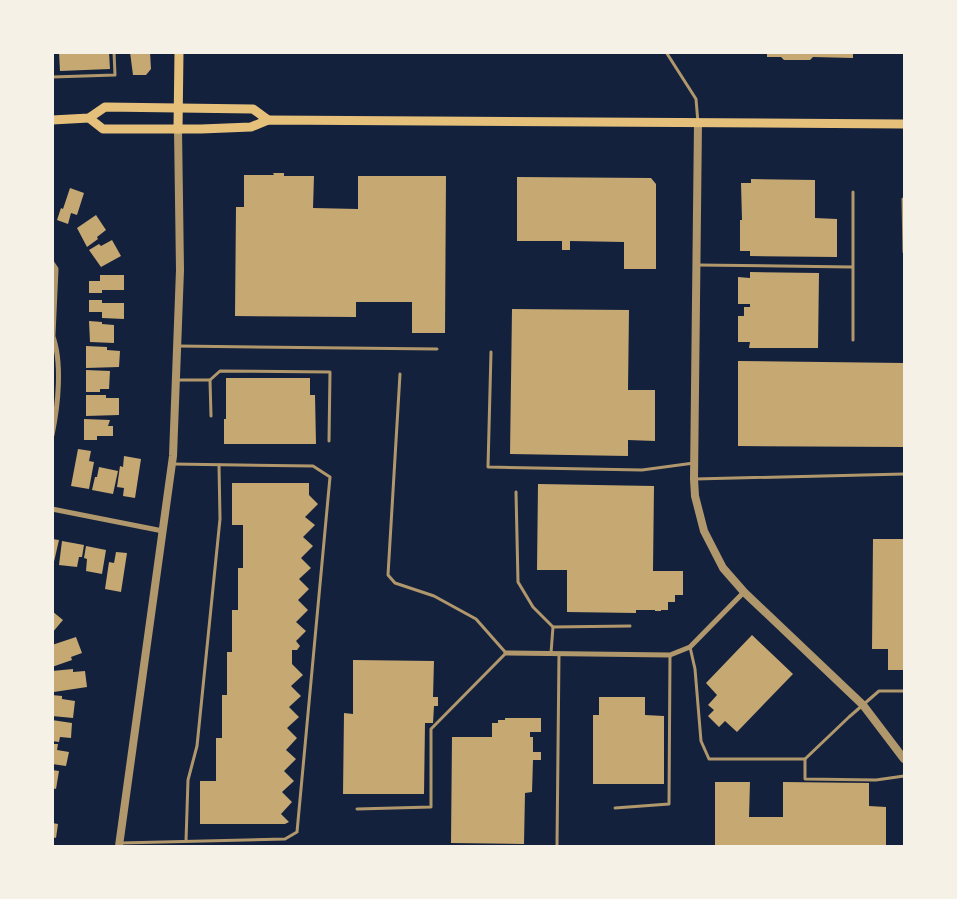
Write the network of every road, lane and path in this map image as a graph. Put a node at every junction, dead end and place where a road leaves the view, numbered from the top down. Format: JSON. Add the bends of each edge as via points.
{"nodes":[{"id":1,"x":114,"y":52,"type":"edge"},
{"id":2,"x":178,"y":52,"type":"edge"},
{"id":3,"x":666,"y":52,"type":"edge"},
{"id":4,"x":52,"y":77,"type":"edge"},
{"id":5,"x":178,"y":107,"type":"junction"},
{"id":6,"x":88,"y":118,"type":"junction"},
{"id":7,"x":52,"y":120,"type":"edge"},
{"id":8,"x":268,"y":120,"type":"junction"},
{"id":9,"x":698,"y":123,"type":"junction"},
{"id":10,"x":904,"y":124,"type":"edge"},
{"id":11,"x":178,"y":129,"type":"junction"},
{"id":12,"x":852,"y":192,"type":"dead end"},
{"id":13,"x":903,"y":199,"type":"dead end"},
{"id":14,"x":904,"y":252,"type":"edge"},
{"id":15,"x":52,"y":263,"type":"edge"},
{"id":16,"x":696,"y":265,"type":"junction"},
{"id":17,"x":852,"y":267,"type":"junction"},
{"id":18,"x":53,"y":335,"type":"edge"},
{"id":19,"x":853,"y":340,"type":"dead end"},
{"id":20,"x":176,"y":346,"type":"junction"},
{"id":21,"x":437,"y":349,"type":"dead end"},
{"id":22,"x":491,"y":352,"type":"dead end"},
{"id":23,"x":400,"y":374,"type":"dead end"},
{"id":24,"x":176,"y":380,"type":"junction"},
{"id":25,"x":210,"y":380,"type":"junction"},
{"id":26,"x":211,"y":416,"type":"dead end"},
{"id":27,"x":52,"y":435,"type":"edge"},
{"id":28,"x":329,"y":441,"type":"dead end"},
{"id":29,"x":694,"y":463,"type":"junction"},
{"id":30,"x":172,"y":464,"type":"junction"},
{"id":31,"x":219,"y":465,"type":"junction"},
{"id":32,"x":904,"y":474,"type":"edge"},
{"id":33,"x":694,"y":479,"type":"junction"},
{"id":34,"x":516,"y":492,"type":"dead end"},
{"id":35,"x":52,"y":509,"type":"edge"},
{"id":36,"x":163,"y":531,"type":"junction"},
{"id":37,"x":744,"y":592,"type":"junction"},
{"id":38,"x":630,"y":626,"type":"dead end"},
{"id":39,"x":553,"y":627,"type":"junction"},
{"id":40,"x":690,"y":647,"type":"junction"},
{"id":41,"x":506,"y":653,"type":"junction"},
{"id":42,"x":551,"y":653,"type":"junction"},
{"id":43,"x":559,"y":654,"type":"junction"},
{"id":44,"x":670,"y":655,"type":"junction"},
{"id":45,"x":904,"y":691,"type":"edge"},
{"id":46,"x":863,"y":705,"type":"junction"},
{"id":47,"x":805,"y":759,"type":"junction"},
{"id":48,"x":904,"y":759,"type":"edge"},
{"id":49,"x":904,"y":776,"type":"edge"},
{"id":50,"x":615,"y":808,"type":"dead end"},
{"id":51,"x":357,"y":809,"type":"dead end"},
{"id":52,"x":186,"y":840,"type":"junction"},
{"id":53,"x":120,"y":845,"type":"edge"},
{"id":54,"x":557,"y":846,"type":"edge"}],
"edges":[{"from":1,"to":4,"type":"lane","via":[[115,75]]},
{"from":2,"to":5,"type":"main road"},
{"from":3,"to":9,"type":"lane","via":[[696,99]]},
{"from":5,"to":6,"type":"main road","via":[[105,107]]},
{"from":5,"to":8,"type":"main road","via":[[253,109]]},
{"from":5,"to":11,"type":"main road"},
{"from":6,"to":7,"type":"main road"},
{"from":6,"to":11,"type":"main road","via":[[103,129]]},
{"from":8,"to":9,"type":"main road"},
{"from":8,"to":11,"type":"main road","via":[[251,128]]},
{"from":9,"to":10,"type":"main road"},
{"from":9,"to":16,"type":"street"},
{"from":11,"to":20,"type":"street","via":[[180,270]]},
{"from":12,"to":17,"type":"lane"},
{"from":13,"to":14,"type":"lane"},
{"from":15,"to":18,"type":"street","via":[[56,269]]},
{"from":16,"to":17,"type":"lane"},
{"from":16,"to":29,"type":"street"},
{"from":17,"to":19,"type":"lane"},
{"from":18,"to":27,"type":"street","via":[[57,352],[58,409]]},
{"from":20,"to":21,"type":"lane"},
{"from":20,"to":24,"type":"street"},
{"from":22,"to":29,"type":"lane","via":[[488,468],[642,470]]},
{"from":23,"to":41,"type":"lane","via":[[388,575],[395,583],[434,596],[476,619]]},
{"from":24,"to":25,"type":"lane"},
{"from":24,"to":30,"type":"street"},
{"from":25,"to":26,"type":"lane"},
{"from":25,"to":28,"type":"lane","via":[[220,371],[330,372]]},
{"from":29,"to":33,"type":"street"},
{"from":30,"to":31,"type":"lane"},
{"from":30,"to":36,"type":"street"},
{"from":31,"to":52,"type":"lane","via":[[220,519],[197,746],[188,780]]},
{"from":31,"to":52,"type":"lane","via":[[313,466],[330,477],[298,832],[285,839]]},
{"from":32,"to":33,"type":"lane"},
{"from":33,"to":37,"type":"street","via":[[704,531],[723,568]]},
{"from":34,"to":39,"type":"lane","via":[[518,582],[533,607]]},
{"from":35,"to":36,"type":"street"},
{"from":36,"to":53,"type":"street"},
{"from":37,"to":40,"type":"street"},
{"from":37,"to":46,"type":"street"},
{"from":38,"to":39,"type":"lane"},
{"from":39,"to":42,"type":"lane"},
{"from":40,"to":44,"type":"street"},
{"from":40,"to":47,"type":"lane","via":[[701,741],[709,758]]},
{"from":41,"to":42,"type":"street"},
{"from":41,"to":51,"type":"lane","via":[[432,729],[431,807]]},
{"from":42,"to":43,"type":"street"},
{"from":43,"to":44,"type":"street"},
{"from":43,"to":54,"type":"lane"},
{"from":44,"to":50,"type":"lane","via":[[669,804]]},
{"from":45,"to":46,"type":"lane","via":[[879,691]]},
{"from":46,"to":47,"type":"lane"},
{"from":46,"to":48,"type":"street"},
{"from":47,"to":49,"type":"lane","via":[[804,779],[876,780]]},
{"from":52,"to":53,"type":"lane"}]}
